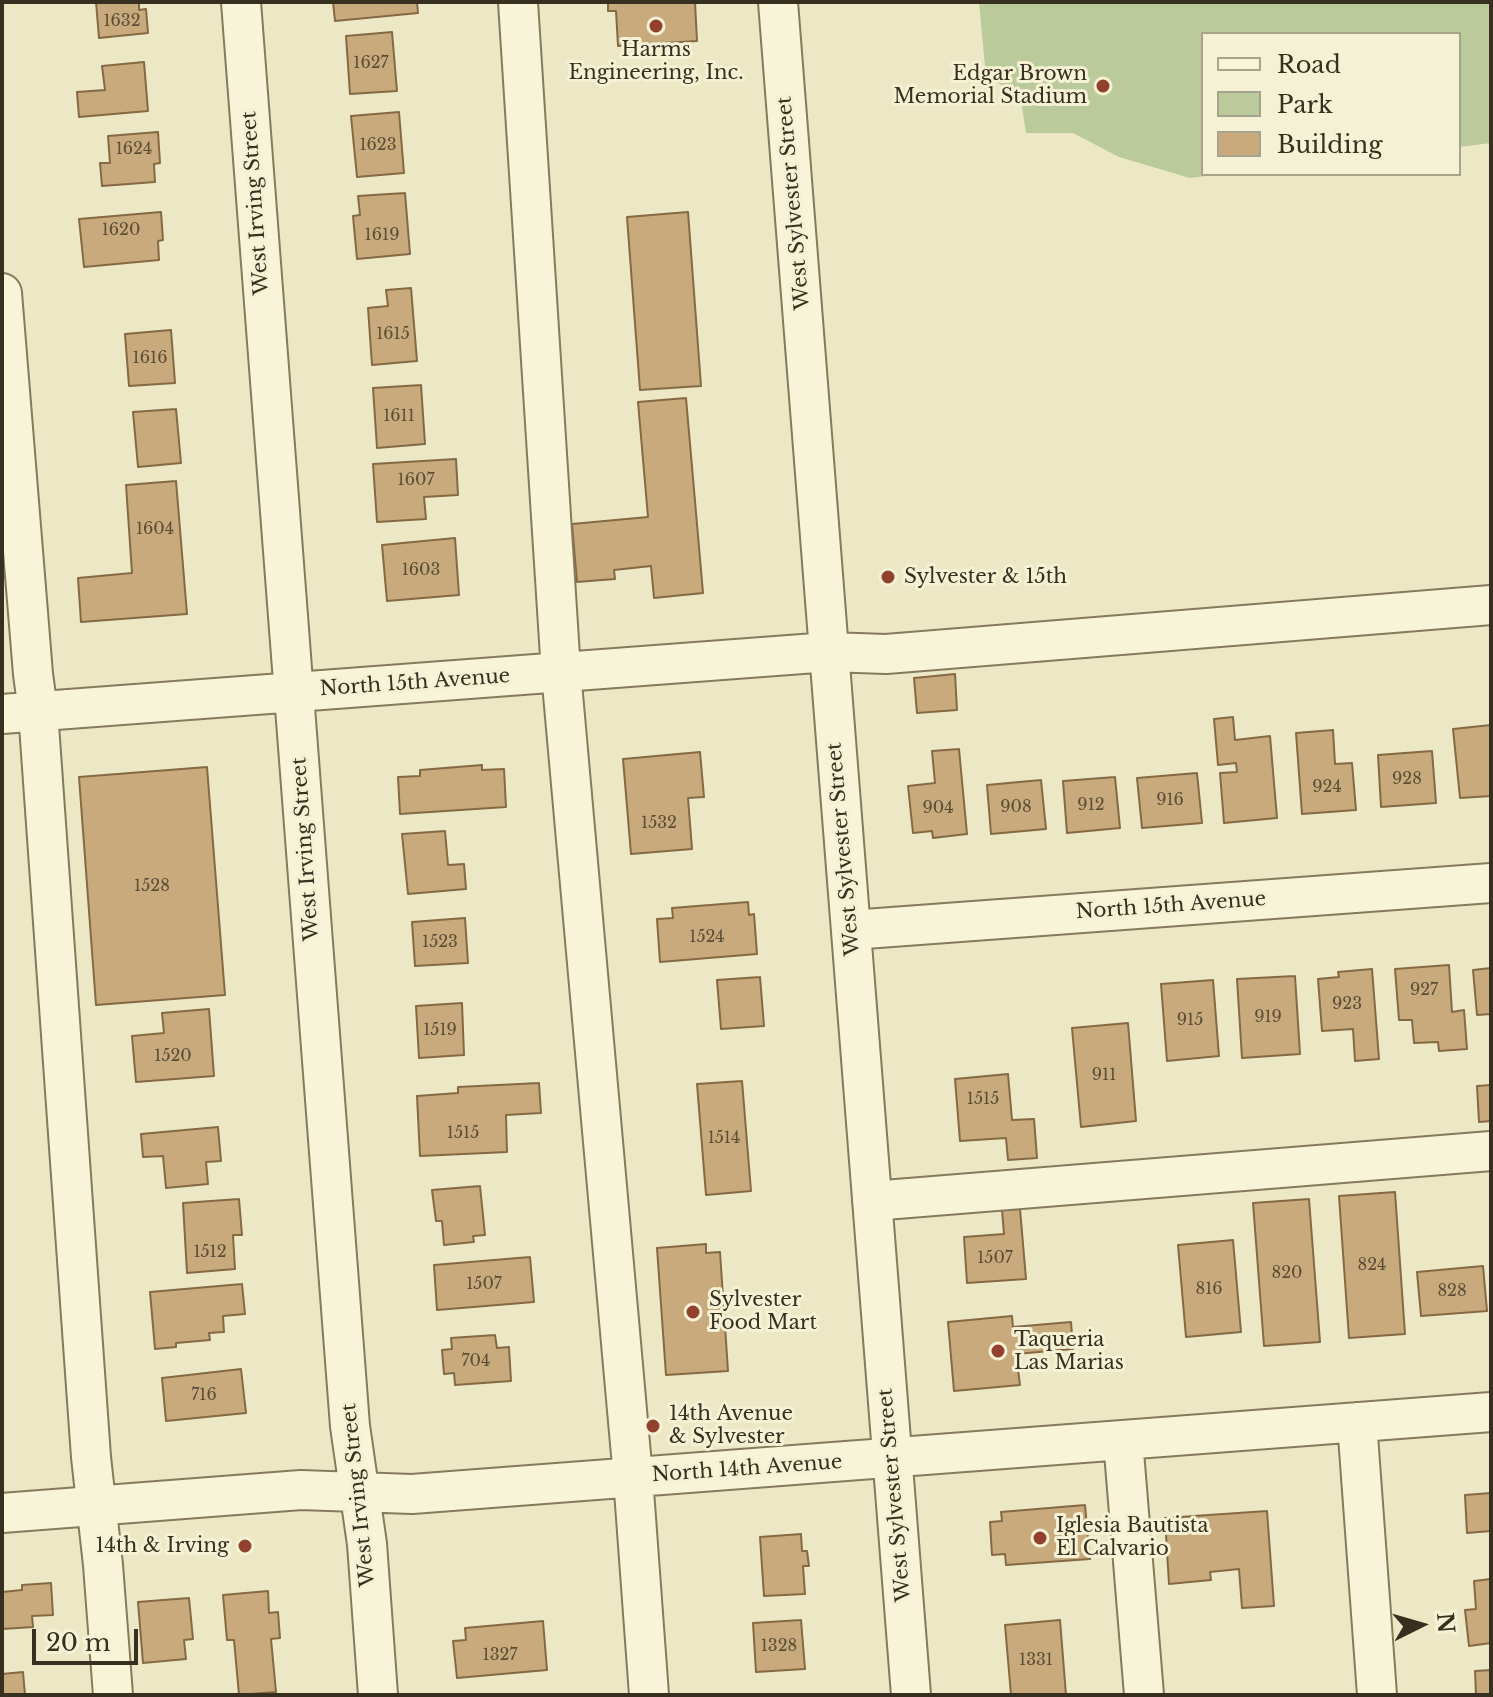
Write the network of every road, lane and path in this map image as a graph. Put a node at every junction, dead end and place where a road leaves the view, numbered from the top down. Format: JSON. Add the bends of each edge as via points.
{"nodes":[{"id":1,"x":241,"y":2,"type":"edge"},
{"id":2,"x":518,"y":2,"type":"edge"},
{"id":3,"x":778,"y":2,"type":"edge"},
{"id":4,"x":2,"y":293,"type":"edge"},
{"id":5,"x":1491,"y":605,"type":"edge"},
{"id":6,"x":829,"y":652,"type":"junction"},
{"id":7,"x":561,"y":672,"type":"junction"},
{"id":8,"x":294,"y":692,"type":"junction"},
{"id":9,"x":20,"y":713,"type":"edge"},
{"id":10,"x":1491,"y":883,"type":"edge"},
{"id":11,"x":851,"y":930,"type":"junction"},
{"id":12,"x":1491,"y":1151,"type":"edge"},
{"id":13,"x":872,"y":1201,"type":"junction"},
{"id":14,"x":1491,"y":1412,"type":"edge"},
{"id":15,"x":1357,"y":1422,"type":"junction"},
{"id":16,"x":1123,"y":1440,"type":"junction"},
{"id":17,"x":892,"y":1458,"type":"junction"},
{"id":18,"x":633,"y":1477,"type":"junction"},
{"id":19,"x":358,"y":1492,"type":"junction"},
{"id":20,"x":96,"y":1506,"type":"junction"},
{"id":21,"x":2,"y":1513,"type":"edge"},
{"id":22,"x":113,"y":1695,"type":"edge"},
{"id":23,"x":378,"y":1695,"type":"edge"},
{"id":24,"x":649,"y":1695,"type":"edge"},
{"id":25,"x":911,"y":1695,"type":"edge"},
{"id":26,"x":1144,"y":1695,"type":"edge"},
{"id":27,"x":1377,"y":1695,"type":"edge"}],
"edges":[{"from":1,"to":8,"type":"street","name":"West Irving Street"},
{"from":2,"to":7,"type":"street"},
{"from":3,"to":6,"type":"street","name":"West Sylvester Street"},
{"from":4,"to":9,"type":"street","via":[[33,674]]},
{"from":5,"to":6,"type":"street","name":"North 15th Avenue","via":[[886,654]]},
{"from":6,"to":7,"type":"street","name":"North 15th Avenue"},
{"from":6,"to":11,"type":"street","name":"West Sylvester Street"},
{"from":7,"to":8,"type":"street","name":"North 15th Avenue"},
{"from":7,"to":18,"type":"street"},
{"from":8,"to":9,"type":"street","name":"North 15th Avenue"},
{"from":8,"to":19,"type":"street","name":"West Irving Street"},
{"from":9,"to":20,"type":"street"},
{"from":10,"to":11,"type":"street","name":"North 15th Avenue"},
{"from":11,"to":13,"type":"street","name":"West Sylvester Street"},
{"from":12,"to":13,"type":"street"},
{"from":13,"to":17,"type":"street","name":"West Sylvester Street"},
{"from":14,"to":15,"type":"street","name":"North 14th Avenue"},
{"from":15,"to":16,"type":"street","name":"North 14th Avenue"},
{"from":15,"to":27,"type":"street"},
{"from":16,"to":17,"type":"street","name":"North 14th Avenue"},
{"from":16,"to":26,"type":"street"},
{"from":17,"to":18,"type":"street","name":"North 14th Avenue"},
{"from":17,"to":25,"type":"street","name":"West Sylvester Street"},
{"from":18,"to":19,"type":"street","name":"North 14th Avenue","via":[[412,1494]]},
{"from":18,"to":24,"type":"street"},
{"from":19,"to":20,"type":"street","name":"North 14th Avenue","via":[[301,1490]]},
{"from":19,"to":23,"type":"street","name":"West Irving Street"},
{"from":20,"to":21,"type":"street","name":"North 14th Avenue"},
{"from":20,"to":22,"type":"street"}]}
